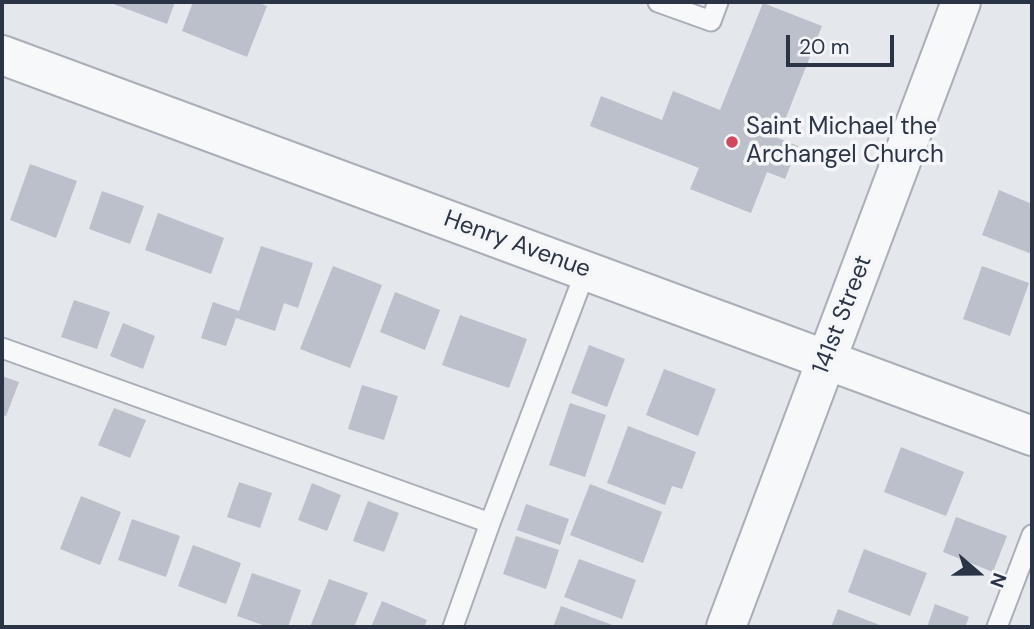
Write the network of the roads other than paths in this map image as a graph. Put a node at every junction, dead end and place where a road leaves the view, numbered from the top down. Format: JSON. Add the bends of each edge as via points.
{"nodes":[{"id":1,"x":658,"y":2,"type":"edge"},
{"id":2,"x":718,"y":2,"type":"edge"},
{"id":3,"x":961,"y":2,"type":"edge"},
{"id":4,"x":2,"y":55,"type":"edge"},
{"id":5,"x":586,"y":271,"type":"junction"},
{"id":6,"x":2,"y":348,"type":"edge"},
{"id":7,"x":827,"y":360,"type":"junction"},
{"id":8,"x":1032,"y":436,"type":"edge"},
{"id":9,"x":490,"y":523,"type":"junction"},
{"id":10,"x":1032,"y":535,"type":"edge"},
{"id":11,"x":453,"y":627,"type":"edge"},
{"id":12,"x":726,"y":627,"type":"edge"},
{"id":13,"x":997,"y":627,"type":"edge"}],
"edges":[{"from":1,"to":2,"type":"lane","via":[[711,21]]},
{"from":3,"to":7,"type":"street","name":"141st Street"},
{"from":4,"to":5,"type":"street","name":"Henry Avenue"},
{"from":5,"to":7,"type":"street","name":"Henry Avenue"},
{"from":5,"to":9,"type":"lane"},
{"from":6,"to":9,"type":"lane"},
{"from":7,"to":8,"type":"street","name":"Henry Avenue"},
{"from":7,"to":12,"type":"street","name":"141st Street"},
{"from":9,"to":11,"type":"lane"},
{"from":10,"to":13,"type":"lane"}]}
